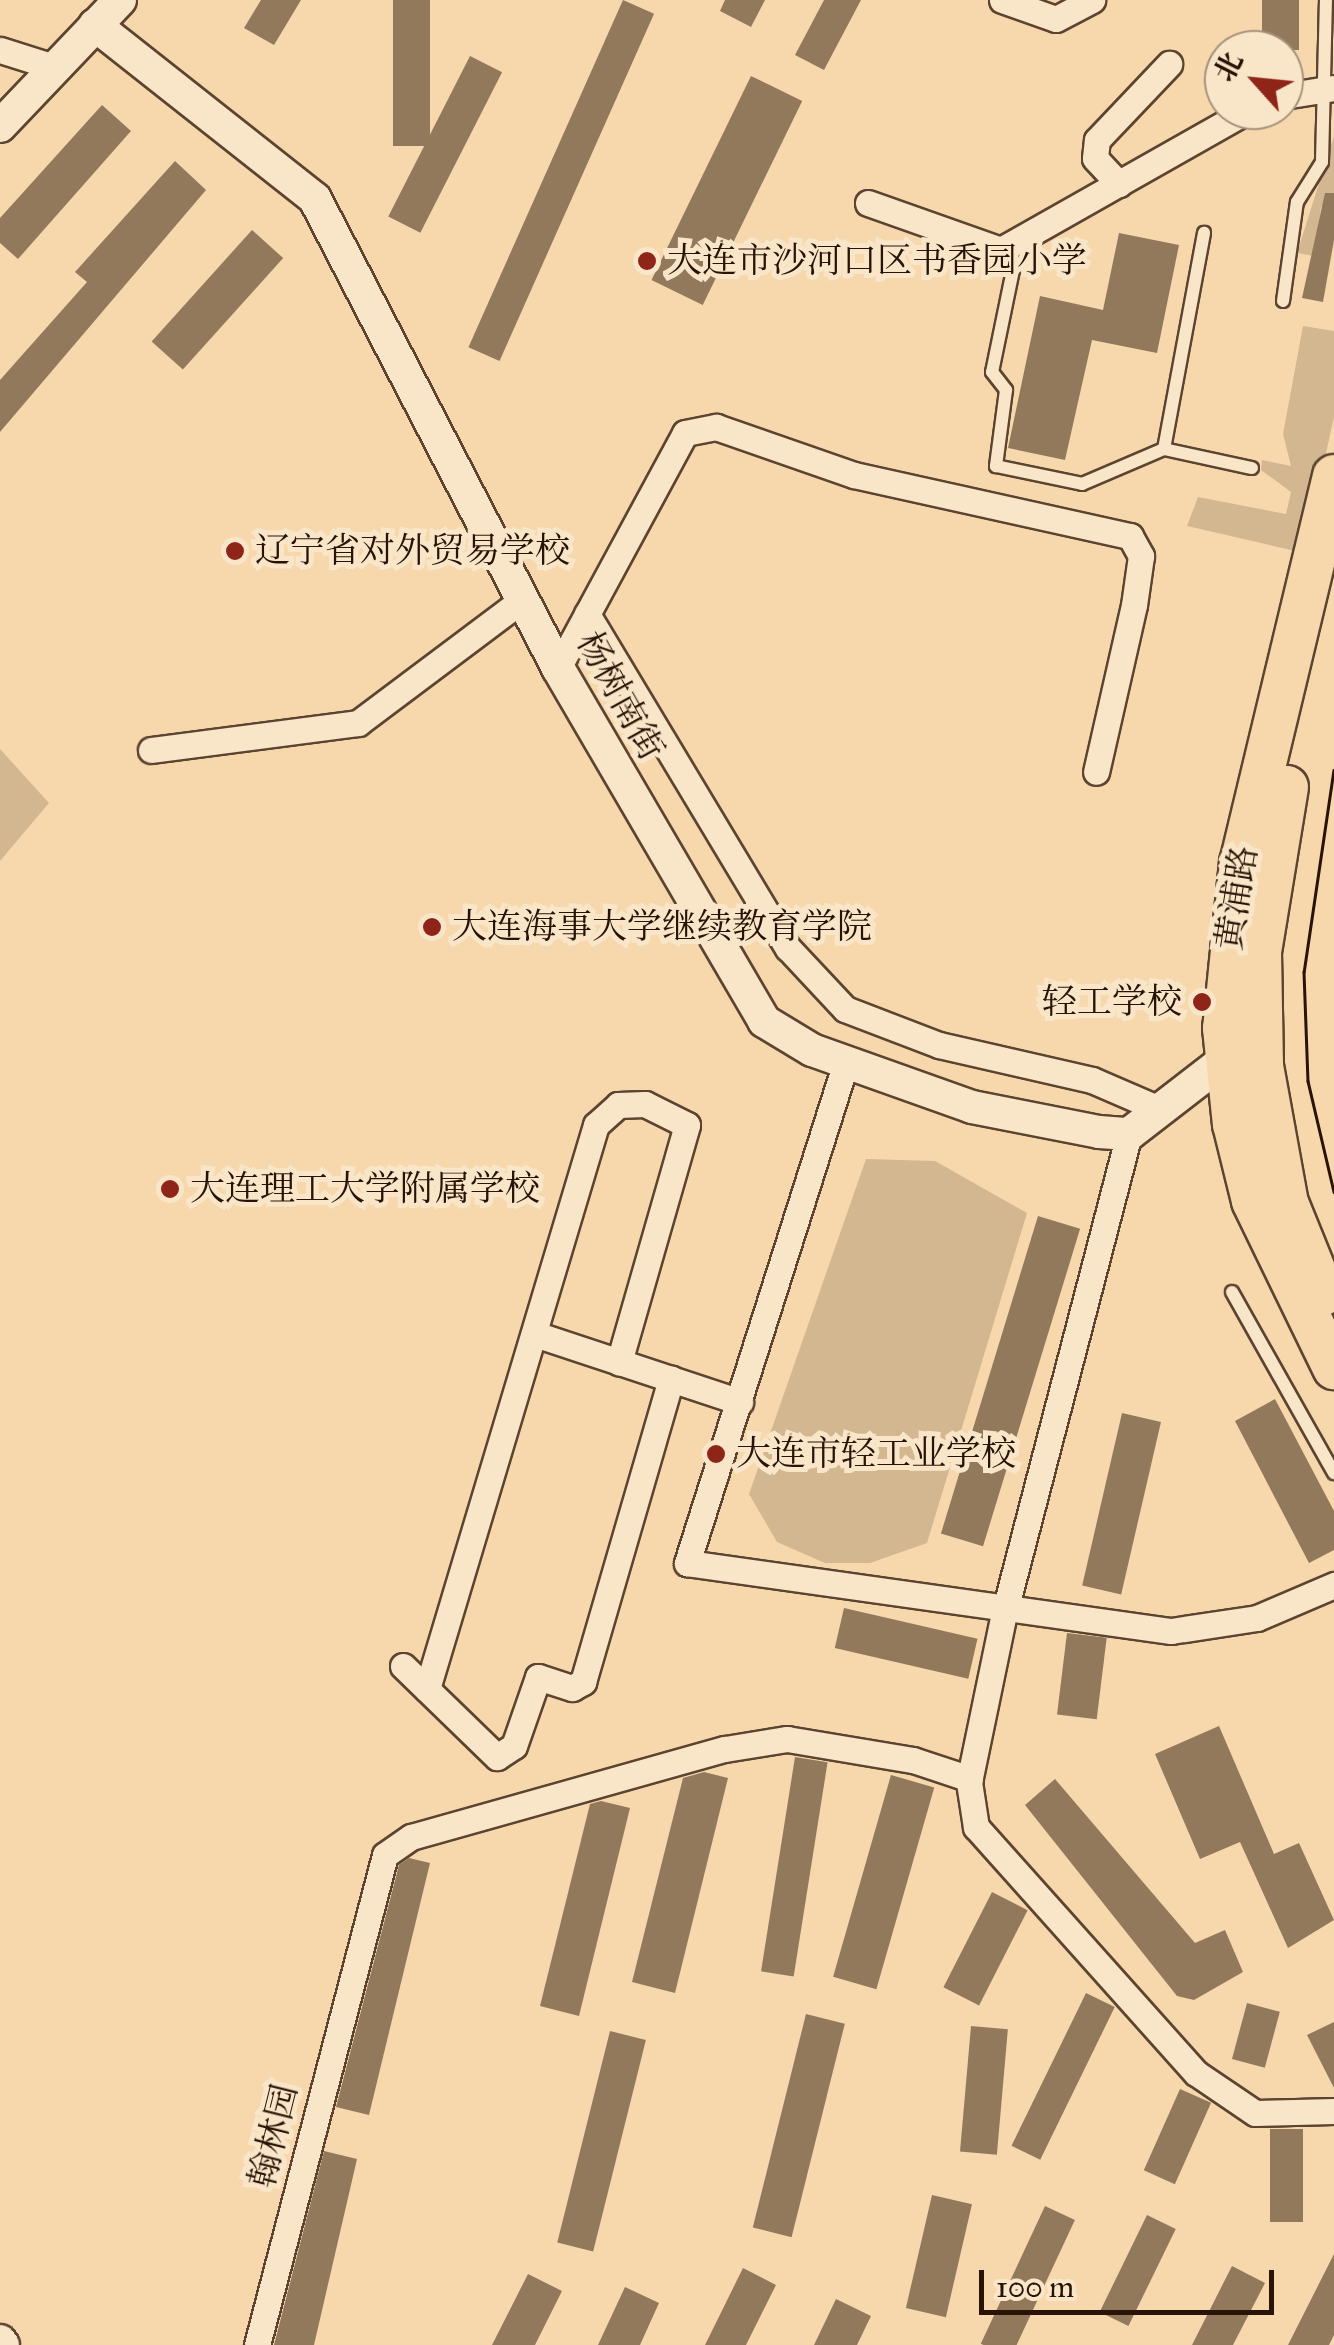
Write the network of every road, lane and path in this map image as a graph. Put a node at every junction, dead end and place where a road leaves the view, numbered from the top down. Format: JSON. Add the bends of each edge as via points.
{"nodes":[{"id":1,"x":120,"y":0,"type":"edge"},
{"id":2,"x":1002,"y":0,"type":"edge"},
{"id":3,"x":1092,"y":0,"type":"edge"},
{"id":4,"x":1326,"y":0,"type":"edge"},
{"id":5,"x":95,"y":26,"type":"junction"},
{"id":6,"x":0,"y":50,"type":"edge"},
{"id":7,"x":1169,"y":64,"type":"dead end"},
{"id":8,"x":54,"y":68,"type":"junction"},
{"id":9,"x":1328,"y":88,"type":"edge"},
{"id":10,"x":0,"y":126,"type":"edge"},
{"id":11,"x":1213,"y":130,"type":"edge"},
{"id":12,"x":1119,"y":184,"type":"junction"},
{"id":13,"x":868,"y":203,"type":"dead end"},
{"id":14,"x":1204,"y":233,"type":"dead end"},
{"id":15,"x":1001,"y":250,"type":"junction"},
{"id":16,"x":1283,"y":301,"type":"dead end"},
{"id":17,"x":1164,"y":449,"type":"junction"},
{"id":18,"x":1252,"y":468,"type":"dead end"},
{"id":19,"x":1334,"y":476,"type":"edge"},
{"id":20,"x":1334,"y":598,"type":"edge"},
{"id":21,"x":522,"y":600,"type":"junction"},
{"id":22,"x":587,"y":614,"type":"junction"},
{"id":23,"x":558,"y":668,"type":"junction"},
{"id":24,"x":151,"y":750,"type":"dead end"},
{"id":25,"x":1096,"y":772,"type":"dead end"},
{"id":26,"x":1226,"y":1059,"type":"junction"},
{"id":27,"x":846,"y":1062,"type":"junction"},
{"id":28,"x":1152,"y":1106,"type":"dead end"},
{"id":29,"x":1129,"y":1134,"type":"junction"},
{"id":30,"x":1232,"y":1292,"type":"dead end"},
{"id":31,"x":1334,"y":1312,"type":"edge"},
{"id":32,"x":538,"y":1335,"type":"junction"},
{"id":33,"x":619,"y":1362,"type":"junction"},
{"id":34,"x":1334,"y":1368,"type":"edge"},
{"id":35,"x":671,"y":1379,"type":"junction"},
{"id":36,"x":740,"y":1402,"type":"junction"},
{"id":37,"x":1334,"y":1473,"type":"edge"},
{"id":38,"x":1334,"y":1585,"type":"edge"},
{"id":39,"x":1004,"y":1612,"type":"junction"},
{"id":40,"x":404,"y":1666,"type":"dead end"},
{"id":41,"x":427,"y":1688,"type":"junction"},
{"id":42,"x":970,"y":1779,"type":"junction"},
{"id":43,"x":1334,"y":2111,"type":"edge"},
{"id":44,"x":256,"y":2345,"type":"edge"}],
"edges":[{"from":1,"to":5,"type":"street"},
{"from":2,"to":3,"type":"street","via":[[1056,19]]},
{"from":4,"to":9,"type":"lane"},
{"from":5,"to":8,"type":"street"},
{"from":5,"to":21,"type":"street","name":"杨树南街","via":[[315,199]]},
{"from":6,"to":8,"type":"street"},
{"from":7,"to":12,"type":"street","via":[[1097,140],[1095,158]]},
{"from":8,"to":10,"type":"street"},
{"from":9,"to":16,"type":"lane","via":[[1322,162],[1297,202]]},
{"from":11,"to":12,"type":"street"},
{"from":12,"to":15,"type":"street"},
{"from":13,"to":15,"type":"street"},
{"from":14,"to":17,"type":"lane"},
{"from":15,"to":17,"type":"lane","via":[[1013,270],[992,372],[1006,390],[996,466],[1082,484]]},
{"from":17,"to":18,"type":"lane"},
{"from":19,"to":26,"type":"highway","name":"黄浦路","via":[[1234,897]]},
{"from":20,"to":31,"type":"highway","name":"黄浦路","via":[[1276,839],[1259,990],[1277,1162]]},
{"from":21,"to":23,"type":"street","name":"杨树南街"},
{"from":21,"to":24,"type":"street","via":[[358,722]]},
{"from":22,"to":23,"type":"street"},
{"from":22,"to":25,"type":"street","via":[[685,433],[716,427],[854,475],[1130,536],[1141,556],[1134,606]]},
{"from":22,"to":28,"type":"street","via":[[788,948],[845,1009],[939,1045],[1092,1080]]},
{"from":23,"to":27,"type":"street","name":"杨树南街","via":[[748,1004],[782,1033]]},
{"from":26,"to":29,"type":"street"},
{"from":26,"to":34,"type":"highway","name":"黄浦路","via":[[1253,1201]]},
{"from":27,"to":29,"type":"street","name":"杨树南街","via":[[972,1107]]},
{"from":27,"to":36,"type":"street"},
{"from":29,"to":39,"type":"street"},
{"from":30,"to":37,"type":"lane"},
{"from":32,"to":33,"type":"street"},
{"from":32,"to":33,"type":"street","via":[[596,1125],[618,1104],[645,1104],[687,1125]]},
{"from":32,"to":41,"type":"street"},
{"from":33,"to":35,"type":"street"},
{"from":35,"to":36,"type":"street"},
{"from":35,"to":41,"type":"street","via":[[584,1682],[572,1688],[538,1677],[514,1746],[497,1757]]},
{"from":36,"to":39,"type":"street","via":[[687,1564]]},
{"from":38,"to":39,"type":"street","via":[[1257,1618],[1170,1631]]},
{"from":39,"to":42,"type":"street"},
{"from":40,"to":41,"type":"street"},
{"from":42,"to":43,"type":"street","via":[[976,1827],[1196,2073],[1255,2113]]},
{"from":42,"to":44,"type":"street","name":"翰林园","via":[[846,1746],[787,1739],[725,1748],[410,1837],[386,1855]]}]}
